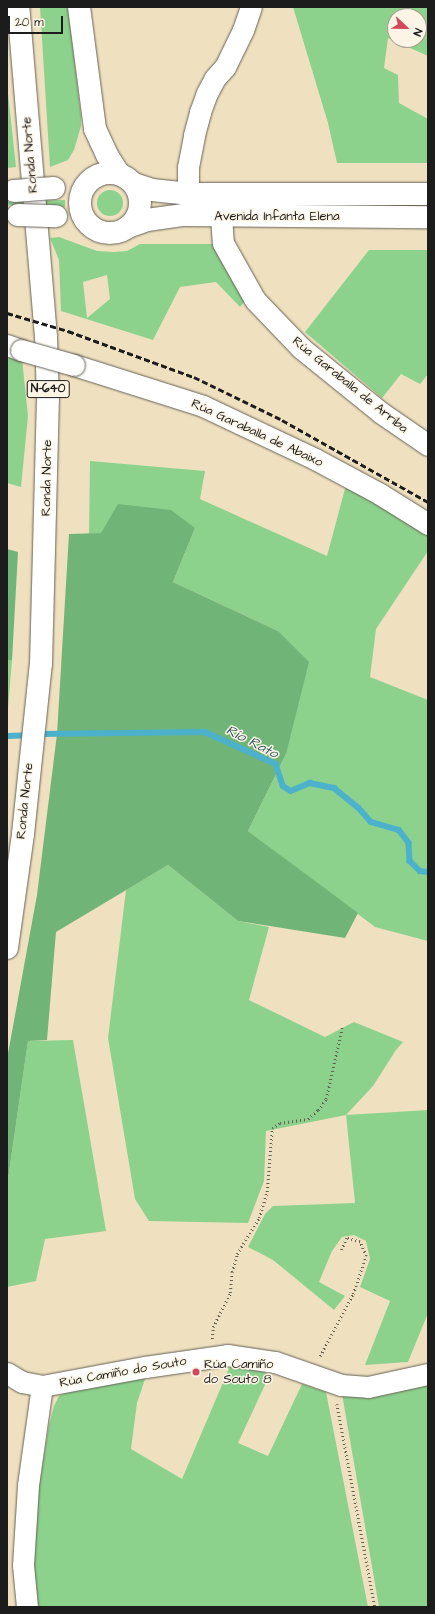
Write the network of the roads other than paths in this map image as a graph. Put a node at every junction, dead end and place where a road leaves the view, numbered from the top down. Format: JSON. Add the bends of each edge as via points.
{"nodes":[{"id":1,"x":18,"y":7,"type":"edge"},
{"id":2,"x":78,"y":7,"type":"edge"},
{"id":3,"x":251,"y":7,"type":"edge"},
{"id":4,"x":95,"y":129,"type":"junction"},
{"id":5,"x":127,"y":179,"type":"junction"},
{"id":6,"x":88,"y":181,"type":"junction"},
{"id":7,"x":11,"y":191,"type":"edge"},
{"id":8,"x":188,"y":194,"type":"junction"},
{"id":9,"x":428,"y":194,"type":"edge"},
{"id":10,"x":12,"y":215,"type":"edge"},
{"id":11,"x":221,"y":216,"type":"junction"},
{"id":12,"x":428,"y":217,"type":"edge"},
{"id":13,"x":88,"y":225,"type":"junction"},
{"id":14,"x":128,"y":227,"type":"junction"},
{"id":15,"x":14,"y":348,"type":"edge"},
{"id":16,"x":428,"y":445,"type":"edge"},
{"id":17,"x":428,"y":524,"type":"edge"},
{"id":18,"x":7,"y":948,"type":"edge"},
{"id":19,"x":7,"y":1373,"type":"edge"},
{"id":20,"x":428,"y":1374,"type":"edge"},
{"id":21,"x":42,"y":1386,"type":"junction"},
{"id":22,"x":26,"y":1607,"type":"edge"}],
"edges":[{"from":1,"to":18,"type":"main road","name":"Ronda Norte","number":"N-640","via":[[46,337],[48,397],[41,664],[23,834]]},
{"from":2,"to":4,"type":"main road"},
{"from":3,"to":8,"type":"street","via":[[225,67],[207,93],[200,112],[188,167]]},
{"from":4,"to":5,"type":"main road","via":[[107,155]]},
{"from":4,"to":6,"type":"main road"},
{"from":5,"to":6,"type":"main road","via":[[104,174]]},
{"from":5,"to":8,"type":"main road","name":"Avenida Infanta Elena","via":[[152,190]]},
{"from":5,"to":14,"type":"main road","via":[[140,199],[136,218]]},
{"from":6,"to":7,"type":"main road","bridge":true,"via":[[54,188]]},
{"from":6,"to":13,"type":"main road","via":[[80,200],[80,209]]},
{"from":8,"to":9,"type":"main road","name":"Avenida Infanta Elena"},
{"from":10,"to":13,"type":"main road","bridge":true,"via":[[56,216]]},
{"from":11,"to":12,"type":"main road","name":"Avenida Infanta Elena"},
{"from":11,"to":14,"type":"main road","name":"Avenida Infanta Elena","via":[[169,216]]},
{"from":11,"to":16,"type":"street","name":"Rúa Garaballa de Arriba","via":[[223,243],[255,300],[301,348],[380,412]]},
{"from":13,"to":14,"type":"main road","via":[[92,229],[109,233],[119,232]]},
{"from":15,"to":17,"type":"street","name":"Rúa Garaballa de Abaixo","bridge":true,"via":[[203,406],[315,459],[380,494]]},
{"from":19,"to":21,"type":"street","name":"Rúa Camiño do Souto","via":[[22,1382]]},
{"from":20,"to":21,"type":"street","name":"Rúa Camiño do Souto","via":[[368,1387],[341,1385],[275,1362],[227,1355]]},
{"from":21,"to":22,"type":"street","via":[[28,1485],[23,1565]]}]}
